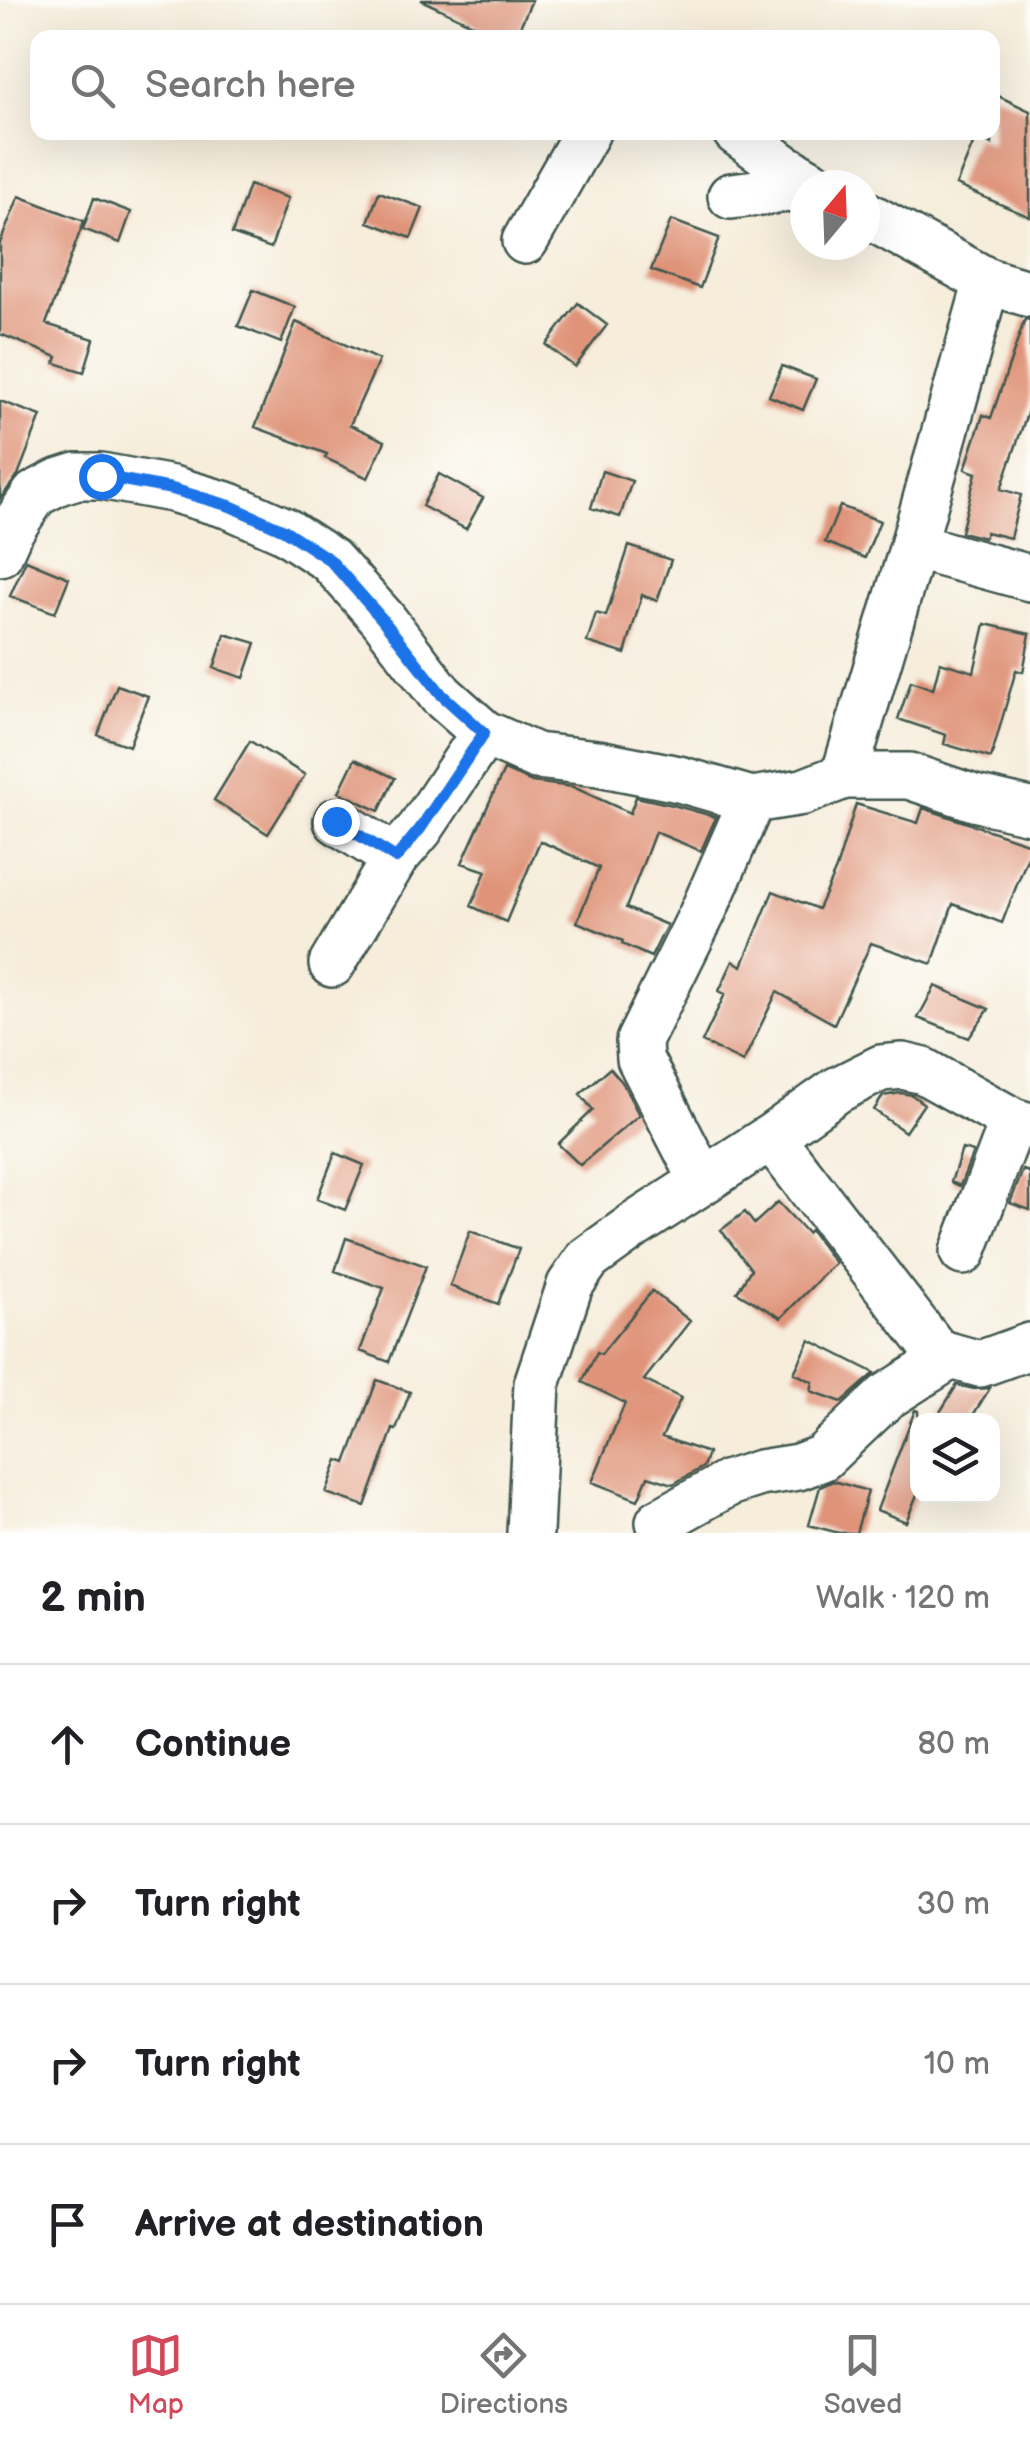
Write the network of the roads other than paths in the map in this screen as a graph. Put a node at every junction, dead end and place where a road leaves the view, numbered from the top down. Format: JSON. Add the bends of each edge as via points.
{"nodes":[{"id":1,"x":582,"y":140,"type":"edge"},
{"id":2,"x":747,"y":140,"type":"edge"},
{"id":3,"x":790,"y":170,"type":"edge"},
{"id":4,"x":790,"y":189,"type":"edge"},
{"id":5,"x":731,"y":196,"type":"dead end"},
{"id":6,"x":880,"y":222,"type":"edge"},
{"id":7,"x":525,"y":241,"type":"dead end"},
{"id":8,"x":987,"y":281,"type":"junction"},
{"id":9,"x":1030,"y":294,"type":"edge"},
{"id":10,"x":914,"y":546,"type":"junction"},
{"id":11,"x":0,"y":554,"type":"edge"},
{"id":12,"x":1030,"y":578,"type":"edge"},
{"id":13,"x":484,"y":733,"type":"junction"},
{"id":14,"x":844,"y":776,"type":"junction"},
{"id":15,"x":752,"y":800,"type":"junction"},
{"id":16,"x":1030,"y":811,"type":"edge"},
{"id":17,"x":336,"y":821,"type":"dead end"},
{"id":18,"x":396,"y":858,"type":"junction"},
{"id":19,"x":332,"y":964,"type":"dead end"},
{"id":20,"x":1022,"y":1124,"type":"edge"},
{"id":21,"x":771,"y":1137,"type":"junction"},
{"id":22,"x":702,"y":1180,"type":"junction"},
{"id":23,"x":962,"y":1252,"type":"dead end"},
{"id":24,"x":1030,"y":1346,"type":"edge"},
{"id":25,"x":949,"y":1357,"type":"junction"},
{"id":26,"x":660,"y":1522,"type":"dead end"},
{"id":27,"x":530,"y":1533,"type":"edge"}],
"edges":[{"from":1,"to":7,"type":"street"},
{"from":2,"to":3,"type":"street"},
{"from":4,"to":5,"type":"street"},
{"from":6,"to":8,"type":"street"},
{"from":8,"to":9,"type":"street"},
{"from":8,"to":10,"type":"street"},
{"from":10,"to":12,"type":"street"},
{"from":10,"to":14,"type":"street"},
{"from":11,"to":13,"type":"street","via":[[34,494],[77,476],[172,489],[230,506],[330,560],[442,695]]},
{"from":13,"to":15,"type":"street","via":[[536,756],[646,772]]},
{"from":13,"to":18,"type":"street"},
{"from":14,"to":15,"type":"street","via":[[803,792]]},
{"from":14,"to":16,"type":"street","via":[[909,776]]},
{"from":15,"to":22,"type":"street","via":[[639,1042],[640,1059]]},
{"from":17,"to":18,"type":"street"},
{"from":18,"to":19,"type":"street"},
{"from":20,"to":21,"type":"street","via":[[903,1066],[881,1068],[837,1090]]},
{"from":20,"to":23,"type":"street"},
{"from":21,"to":22,"type":"street"},
{"from":21,"to":25,"type":"street","via":[[898,1304],[937,1352]]},
{"from":22,"to":27,"type":"street","via":[[588,1260],[570,1285],[537,1384]]},
{"from":24,"to":25,"type":"street","via":[[980,1364]]},
{"from":25,"to":26,"type":"street","via":[[886,1397],[822,1458],[730,1482]]}]}
